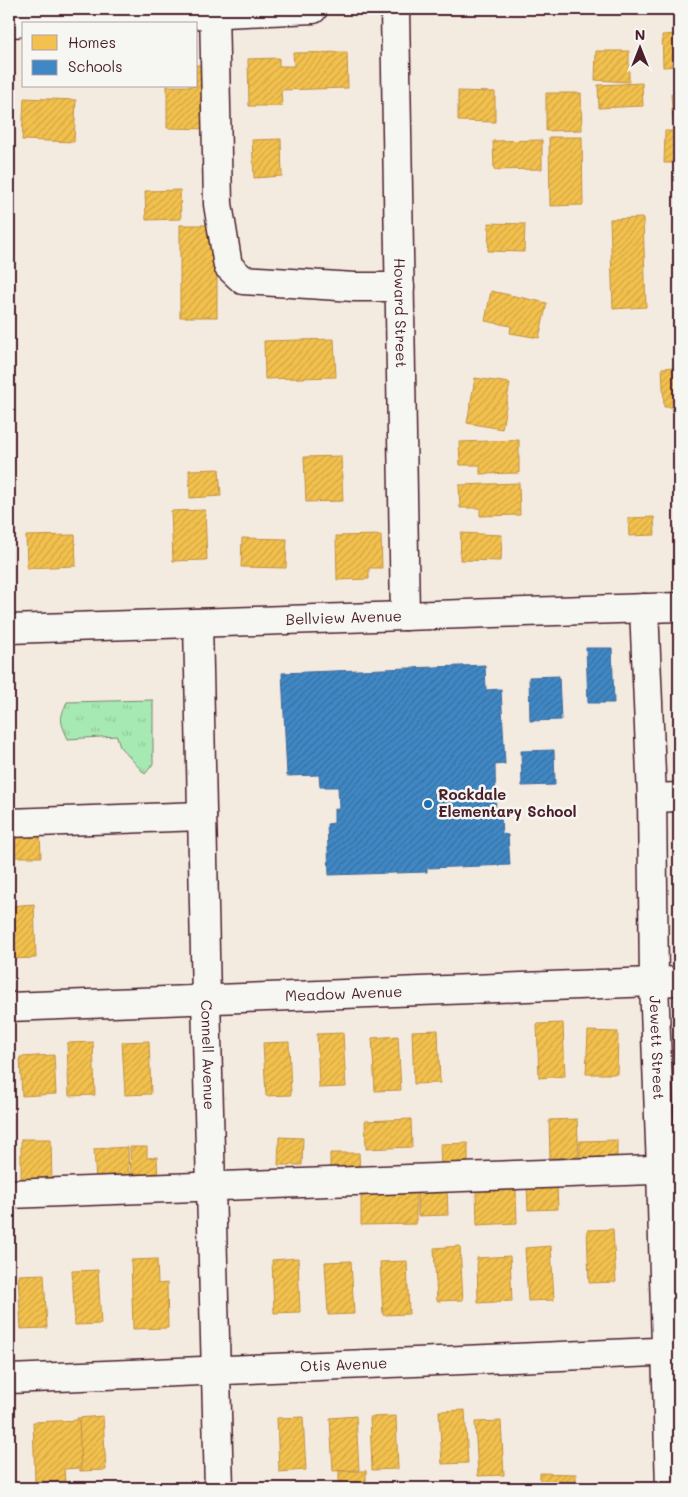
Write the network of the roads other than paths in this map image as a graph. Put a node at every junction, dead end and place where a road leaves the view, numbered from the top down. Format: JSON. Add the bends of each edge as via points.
{"nodes":[{"id":1,"x":313,"y":9,"type":"edge"},
{"id":2,"x":396,"y":9,"type":"edge"},
{"id":3,"x":214,"y":11,"type":"edge"},
{"id":4,"x":26,"y":18,"type":"edge"},
{"id":5,"x":400,"y":287,"type":"junction"},
{"id":6,"x":679,"y":607,"type":"edge"},
{"id":7,"x":644,"y":608,"type":"junction"},
{"id":8,"x":405,"y":616,"type":"junction"},
{"id":9,"x":198,"y":623,"type":"junction"},
{"id":10,"x":9,"y":629,"type":"edge"},
{"id":11,"x":679,"y":797,"type":"edge"},
{"id":12,"x":652,"y":798,"type":"junction"},
{"id":13,"x":202,"y":816,"type":"junction"},
{"id":14,"x":9,"y":823,"type":"edge"},
{"id":15,"x":666,"y":982,"type":"edge"},
{"id":16,"x":206,"y":999,"type":"junction"},
{"id":17,"x":9,"y":1007,"type":"edge"},
{"id":18,"x":670,"y":1169,"type":"edge"},
{"id":19,"x":210,"y":1186,"type":"junction"},
{"id":20,"x":9,"y":1194,"type":"edge"},
{"id":21,"x":672,"y":1351,"type":"edge"},
{"id":22,"x":216,"y":1370,"type":"junction"},
{"id":23,"x":9,"y":1379,"type":"edge"},
{"id":24,"x":219,"y":1488,"type":"edge"},
{"id":25,"x":670,"y":1488,"type":"edge"}],
"edges":[{"from":1,"to":3,"type":"street"},
{"from":2,"to":5,"type":"street","name":"Howard Street"},
{"from":3,"to":4,"type":"street"},
{"from":3,"to":5,"type":"street","via":[[218,204],[228,266],[242,280]]},
{"from":5,"to":8,"type":"street","name":"Howard Street"},
{"from":6,"to":7,"type":"street","name":"Bellview Avenue"},
{"from":7,"to":8,"type":"street","name":"Bellview Avenue"},
{"from":7,"to":12,"type":"street","name":"Jewett Street"},
{"from":8,"to":9,"type":"street","name":"Bellview Avenue"},
{"from":9,"to":10,"type":"street","name":"Bellview Avenue"},
{"from":9,"to":13,"type":"street","name":"Connell Avenue"},
{"from":11,"to":12,"type":"street"},
{"from":12,"to":15,"type":"street","name":"Jewett Street"},
{"from":13,"to":14,"type":"street"},
{"from":13,"to":16,"type":"street","name":"Connell Avenue"},
{"from":15,"to":16,"type":"street","name":"Meadow Avenue"},
{"from":15,"to":18,"type":"street","name":"Jewett Street"},
{"from":16,"to":17,"type":"street","name":"Meadow Avenue"},
{"from":16,"to":19,"type":"street","name":"Connell Avenue"},
{"from":18,"to":19,"type":"street"},
{"from":18,"to":21,"type":"street","name":"Jewett Street"},
{"from":19,"to":20,"type":"street"},
{"from":19,"to":22,"type":"street","name":"Connell Avenue"},
{"from":21,"to":22,"type":"street","name":"Otis Avenue"},
{"from":21,"to":25,"type":"street","name":"Jewett Street"},
{"from":22,"to":23,"type":"street","name":"Otis Avenue"},
{"from":22,"to":24,"type":"street","name":"Connell Avenue"}]}
